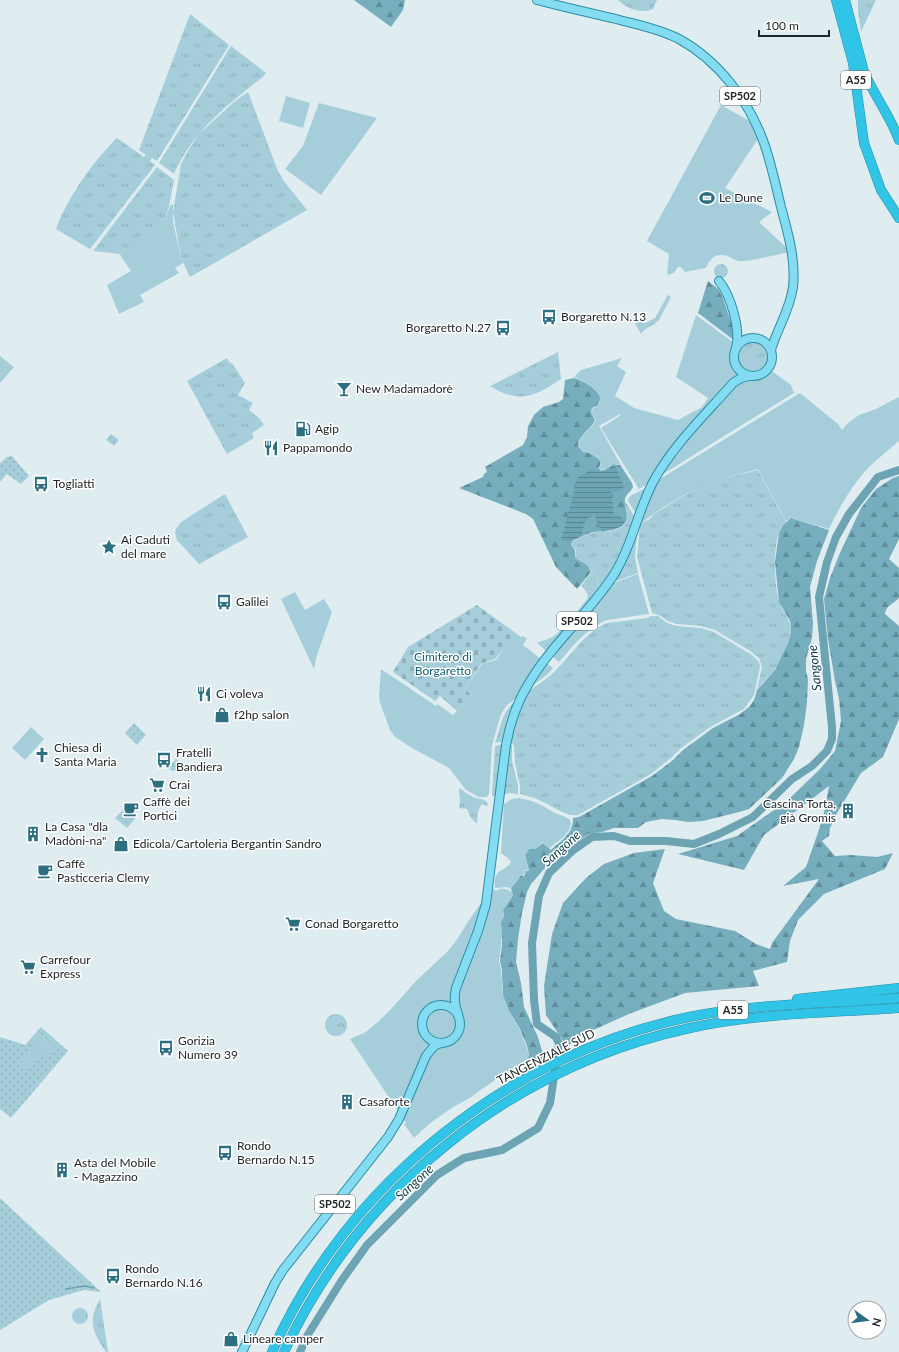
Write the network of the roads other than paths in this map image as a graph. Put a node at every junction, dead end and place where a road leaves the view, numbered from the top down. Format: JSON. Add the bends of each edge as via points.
{"nodes":[{"id":1,"x":537,"y":0,"type":"edge"},
{"id":2,"x":836,"y":0,"type":"edge"},
{"id":3,"x":845,"y":0,"type":"edge"},
{"id":4,"x":899,"y":140,"type":"edge"},
{"id":5,"x":899,"y":218,"type":"edge"},
{"id":6,"x":728,"y":280,"type":"dead end"},
{"id":7,"x":719,"y":282,"type":"dead end"},
{"id":8,"x":726,"y":293,"type":"junction"},
{"id":9,"x":784,"y":318,"type":"junction"},
{"id":10,"x":737,"y":326,"type":"junction"},
{"id":11,"x":750,"y":338,"type":"junction"},
{"id":12,"x":760,"y":339,"type":"junction"},
{"id":13,"x":736,"y":349,"type":"junction"},
{"id":14,"x":771,"y":350,"type":"junction"},
{"id":15,"x":735,"y":363,"type":"junction"},
{"id":16,"x":749,"y":376,"type":"junction"},
{"id":17,"x":733,"y":383,"type":"junction"},
{"id":18,"x":456,"y":988,"type":"junction"},
{"id":19,"x":899,"y":988,"type":"edge"},
{"id":20,"x":899,"y":998,"type":"edge"},
{"id":21,"x":438,"y":1005,"type":"junction"},
{"id":22,"x":751,"y":1007,"type":"junction"},
{"id":23,"x":899,"y":1008,"type":"edge"},
{"id":24,"x":458,"y":1014,"type":"junction"},
{"id":25,"x":426,"y":1036,"type":"junction"},
{"id":26,"x":441,"y":1043,"type":"junction"},
{"id":27,"x":426,"y":1056,"type":"junction"},
{"id":28,"x":242,"y":1352,"type":"edge"},
{"id":29,"x":272,"y":1352,"type":"edge"},
{"id":30,"x":284,"y":1352,"type":"edge"}],
"edges":[{"from":1,"to":9,"type":"main road","number":"SP502","via":[[665,33],[697,51],[733,86],[748,108],[764,143],[789,237],[793,287]]},
{"from":2,"to":5,"type":"highway","number":"A55","via":[[853,63],[864,144],[881,190]]},
{"from":3,"to":4,"type":"highway","number":"A55","via":[[864,72]]},
{"from":6,"to":8,"type":"main road"},
{"from":7,"to":8,"type":"main road"},
{"from":8,"to":10,"type":"main road"},
{"from":9,"to":12,"type":"main road","number":"SP502","via":[[772,333]]},
{"from":9,"to":14,"type":"main road","number":"SP502"},
{"from":10,"to":11,"type":"main road"},
{"from":10,"to":13,"type":"main road"},
{"from":11,"to":12,"type":"main road"},
{"from":11,"to":13,"type":"main road","via":[[740,343]]},
{"from":12,"to":14,"type":"main road"},
{"from":13,"to":15,"type":"main road"},
{"from":14,"to":16,"type":"main road","number":"SP502","via":[[772,360],[768,369],[759,375]]},
{"from":15,"to":16,"type":"main road","via":[[739,370]]},
{"from":15,"to":17,"type":"main road"},
{"from":16,"to":17,"type":"main road","number":"SP502"},
{"from":17,"to":18,"type":"main road","number":"SP502","via":[[662,467],[614,574],[536,672],[522,695],[511,722],[506,745],[486,904],[480,927]]},
{"from":18,"to":21,"type":"main road","number":"SP502"},
{"from":18,"to":24,"type":"main road","number":"SP502","via":[[454,1001]]},
{"from":19,"to":22,"type":"highway","via":[[809,996]]},
{"from":20,"to":22,"type":"highway","name":"TANGENZIALE SUD","number":"A55"},
{"from":21,"to":24,"type":"main road","via":[[447,1005]]},
{"from":21,"to":25,"type":"main road","number":"SP502","via":[[428,1010],[424,1016],[422,1028]]},
{"from":22,"to":29,"type":"highway","name":"TANGENZIALE SUD","number":"A55","via":[[687,1017],[604,1042],[525,1079],[475,1110],[397,1174],[355,1220],[319,1268]]},
{"from":23,"to":30,"type":"highway","name":"TANGENZIALE SUD","number":"A55","via":[[752,1018],[690,1028],[597,1056],[503,1104],[451,1141],[390,1196],[330,1271],[306,1309]]},
{"from":24,"to":26,"type":"main road","number":"SP502","via":[[458,1033]]},
{"from":25,"to":26,"type":"main road","via":[[434,1042]]},
{"from":25,"to":27,"type":"main road","number":"SP502"},
{"from":26,"to":27,"type":"main road","number":"SP502","via":[[434,1046]]},
{"from":27,"to":28,"type":"main road","number":"SP502","via":[[393,1130],[283,1270]]}]}
